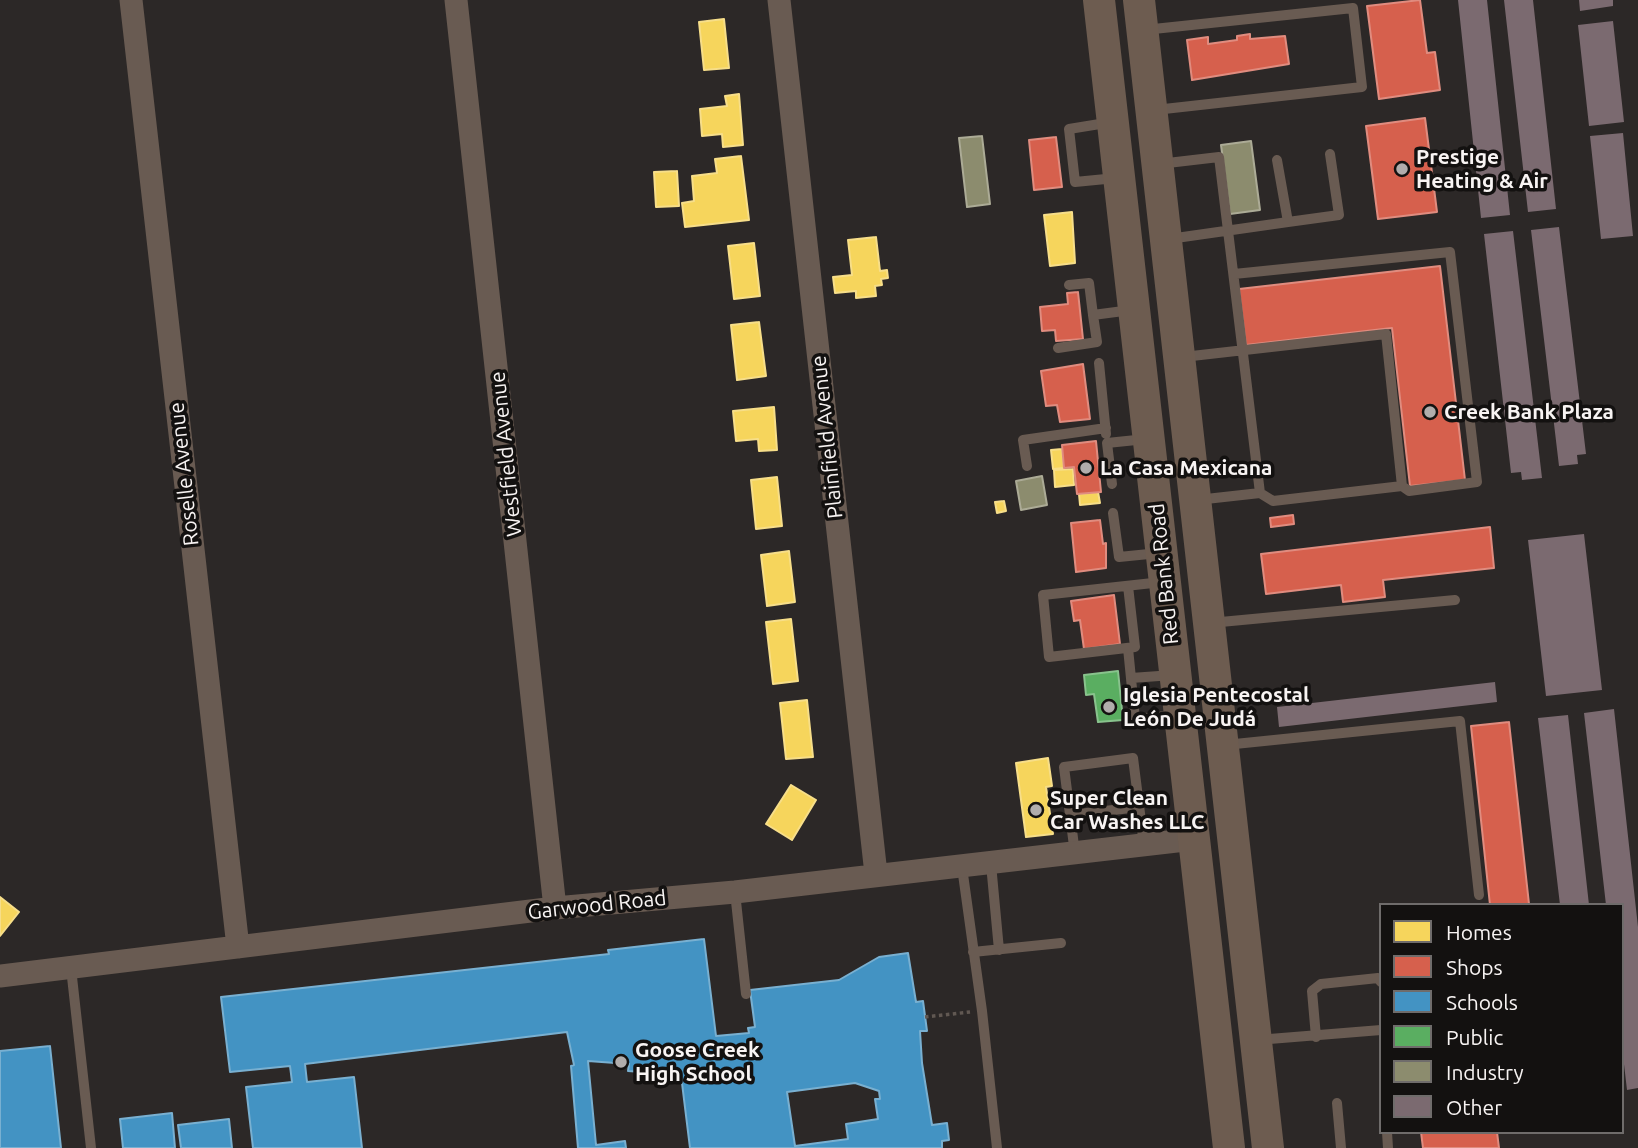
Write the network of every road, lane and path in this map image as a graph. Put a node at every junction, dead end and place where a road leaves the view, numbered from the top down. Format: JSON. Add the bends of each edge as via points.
{"nodes":[{"id":1,"x":131,"y":0,"type":"edge"},
{"id":2,"x":456,"y":0,"type":"edge"},
{"id":3,"x":779,"y":0,"type":"edge"},
{"id":4,"x":1098,"y":0,"type":"edge"},
{"id":5,"x":1141,"y":15,"type":"edge"},
{"id":6,"x":1153,"y":110,"type":"junction"},
{"id":7,"x":1112,"y":122,"type":"junction"},
{"id":8,"x":1330,"y":154,"type":"dead end"},
{"id":9,"x":1278,"y":160,"type":"dead end"},
{"id":10,"x":1159,"y":164,"type":"junction"},
{"id":11,"x":1119,"y":178,"type":"junction"},
{"id":12,"x":1288,"y":222,"type":"junction"},
{"id":13,"x":1228,"y":232,"type":"junction"},
{"id":14,"x":1166,"y":240,"type":"junction"},
{"id":15,"x":1234,"y":274,"type":"junction"},
{"id":16,"x":1069,"y":285,"type":"dead end"},
{"id":17,"x":1134,"y":309,"type":"junction"},
{"id":18,"x":1093,"y":315,"type":"junction"},
{"id":19,"x":1058,"y":348,"type":"dead end"},
{"id":20,"x":1243,"y":350,"type":"junction"},
{"id":21,"x":1179,"y":357,"type":"junction"},
{"id":22,"x":1099,"y":363,"type":"dead end"},
{"id":23,"x":1106,"y":428,"type":"junction"},
{"id":24,"x":1149,"y":439,"type":"junction"},
{"id":25,"x":1107,"y":443,"type":"junction"},
{"id":26,"x":1027,"y":467,"type":"dead end"},
{"id":27,"x":1112,"y":484,"type":"dead end"},
{"id":28,"x":1402,"y":486,"type":"junction"},
{"id":29,"x":1260,"y":493,"type":"junction"},
{"id":30,"x":1195,"y":500,"type":"junction"},
{"id":31,"x":1113,"y":513,"type":"dead end"},
{"id":32,"x":1119,"y":557,"type":"junction"},
{"id":33,"x":1163,"y":567,"type":"junction"},
{"id":34,"x":1121,"y":570,"type":"dead end"},
{"id":35,"x":1128,"y":586,"type":"junction"},
{"id":36,"x":1455,"y":600,"type":"dead end"},
{"id":37,"x":1208,"y":623,"type":"junction"},
{"id":38,"x":1128,"y":648,"type":"junction"},
{"id":39,"x":1131,"y":678,"type":"junction"},
{"id":40,"x":1177,"y":695,"type":"junction"},
{"id":41,"x":1222,"y":745,"type":"junction"},
{"id":42,"x":1139,"y":807,"type":"junction"},
{"id":43,"x":1070,"y":815,"type":"junction"},
{"id":44,"x":1194,"y":839,"type":"junction"},
{"id":45,"x":1144,"y":845,"type":"junction"},
{"id":46,"x":1075,"y":854,"type":"junction"},
{"id":47,"x":991,"y":864,"type":"junction"},
{"id":48,"x":962,"y":867,"type":"junction"},
{"id":49,"x":876,"y":874,"type":"junction"},
{"id":50,"x":1237,"y":882,"type":"junction"},
{"id":51,"x":735,"y":892,"type":"junction"},
{"id":52,"x":1479,"y":895,"type":"dead end"},
{"id":53,"x":555,"y":908,"type":"junction"},
{"id":54,"x":1061,"y":943,"type":"dead end"},
{"id":55,"x":238,"y":947,"type":"junction"},
{"id":56,"x":999,"y":950,"type":"junction"},
{"id":57,"x":973,"y":952,"type":"junction"},
{"id":58,"x":71,"y":968,"type":"junction"},
{"id":59,"x":0,"y":976,"type":"edge"},
{"id":60,"x":1379,"y":979,"type":"edge"},
{"id":61,"x":746,"y":994,"type":"dead end"},
{"id":62,"x":982,"y":1011,"type":"junction"},
{"id":63,"x":925,"y":1017,"type":"dead end"},
{"id":64,"x":1379,"y":1030,"type":"edge"},
{"id":65,"x":1316,"y":1037,"type":"junction"},
{"id":66,"x":1254,"y":1041,"type":"junction"},
{"id":67,"x":1337,"y":1103,"type":"dead end"},
{"id":68,"x":90,"y":1148,"type":"edge"},
{"id":69,"x":997,"y":1148,"type":"edge"},
{"id":70,"x":1229,"y":1148,"type":"edge"},
{"id":71,"x":1268,"y":1148,"type":"edge"},
{"id":72,"x":1341,"y":1148,"type":"edge"}],
"edges":[{"from":1,"to":55,"type":"street","name":"Roselle Avenue"},
{"from":2,"to":53,"type":"street","name":"Westfield Avenue"},
{"from":3,"to":49,"type":"street","name":"Plainfield Avenue"},
{"from":4,"to":7,"type":"main road","name":"Red Bank Road"},
{"from":5,"to":6,"type":"main road","name":"Red Bank Road"},
{"from":5,"to":6,"type":"lane","via":[[1353,8],[1362,88]]},
{"from":6,"to":10,"type":"main road","name":"Red Bank Road"},
{"from":7,"to":11,"type":"main road","name":"Red Bank Road"},
{"from":7,"to":11,"type":"lane","via":[[1069,129],[1075,182]]},
{"from":8,"to":12,"type":"lane","via":[[1339,215]]},
{"from":9,"to":12,"type":"lane"},
{"from":10,"to":13,"type":"lane","via":[[1219,157]]},
{"from":10,"to":14,"type":"main road","name":"Red Bank Road"},
{"from":11,"to":17,"type":"main road","name":"Red Bank Road"},
{"from":12,"to":13,"type":"lane"},
{"from":13,"to":14,"type":"lane"},
{"from":13,"to":15,"type":"lane"},
{"from":14,"to":21,"type":"main road","name":"Red Bank Road"},
{"from":15,"to":20,"type":"lane"},
{"from":15,"to":28,"type":"lane","via":[[1450,253],[1478,482],[1409,491]]},
{"from":16,"to":18,"type":"lane","via":[[1089,283]]},
{"from":17,"to":18,"type":"lane"},
{"from":17,"to":24,"type":"main road","name":"Red Bank Road"},
{"from":18,"to":19,"type":"lane","via":[[1097,342]]},
{"from":20,"to":21,"type":"lane"},
{"from":20,"to":28,"type":"lane","via":[[1386,334]]},
{"from":20,"to":29,"type":"lane"},
{"from":21,"to":30,"type":"main road","name":"Red Bank Road"},
{"from":22,"to":23,"type":"lane"},
{"from":23,"to":25,"type":"lane"},
{"from":23,"to":26,"type":"lane","via":[[1023,440]]},
{"from":24,"to":25,"type":"lane"},
{"from":24,"to":33,"type":"main road","name":"Red Bank Road"},
{"from":25,"to":27,"type":"lane"},
{"from":28,"to":29,"type":"lane","via":[[1273,501]]},
{"from":29,"to":30,"type":"lane"},
{"from":30,"to":37,"type":"main road","name":"Red Bank Road"},
{"from":31,"to":32,"type":"lane"},
{"from":32,"to":33,"type":"lane"},
{"from":32,"to":34,"type":"lane"},
{"from":33,"to":35,"type":"lane"},
{"from":33,"to":40,"type":"main road","name":"Red Bank Road"},
{"from":35,"to":38,"type":"lane","via":[[1135,647]]},
{"from":35,"to":38,"type":"lane","via":[[1043,596],[1049,657]]},
{"from":36,"to":37,"type":"lane"},
{"from":37,"to":41,"type":"main road","name":"Red Bank Road"},
{"from":38,"to":39,"type":"lane"},
{"from":39,"to":40,"type":"lane"},
{"from":39,"to":40,"type":"lane","via":[[1135,719]]},
{"from":40,"to":41,"type":"main road"},
{"from":40,"to":44,"type":"main road","name":"Red Bank Road"},
{"from":41,"to":50,"type":"main road","name":"Red Bank Road"},
{"from":41,"to":52,"type":"lane","via":[[1460,721]]},
{"from":42,"to":43,"type":"lane"},
{"from":42,"to":43,"type":"lane","via":[[1133,758],[1064,766]]},
{"from":42,"to":45,"type":"lane"},
{"from":43,"to":46,"type":"lane"},
{"from":44,"to":45,"type":"street","name":"Garwood Road"},
{"from":44,"to":50,"type":"main road"},
{"from":44,"to":70,"type":"main road","name":"Red Bank Road"},
{"from":45,"to":46,"type":"street","name":"Garwood Road"},
{"from":46,"to":47,"type":"street","name":"Garwood Road"},
{"from":47,"to":48,"type":"street","name":"Garwood Road"},
{"from":47,"to":56,"type":"lane"},
{"from":48,"to":49,"type":"street","name":"Garwood Road"},
{"from":48,"to":57,"type":"lane"},
{"from":49,"to":51,"type":"street","name":"Garwood Road"},
{"from":50,"to":66,"type":"main road","name":"Red Bank Road"},
{"from":51,"to":53,"type":"street","name":"Garwood Road"},
{"from":51,"to":61,"type":"lane"},
{"from":53,"to":55,"type":"street","name":"Garwood Road"},
{"from":54,"to":56,"type":"lane"},
{"from":55,"to":58,"type":"street","name":"Garwood Road"},
{"from":56,"to":57,"type":"lane"},
{"from":57,"to":62,"type":"lane"},
{"from":58,"to":59,"type":"street","name":"Garwood Road"},
{"from":58,"to":68,"type":"lane"},
{"from":60,"to":65,"type":"lane","via":[[1321,984],[1312,991]]},
{"from":62,"to":63,"type":"path"},
{"from":62,"to":69,"type":"lane"},
{"from":64,"to":65,"type":"lane"},
{"from":65,"to":66,"type":"lane"},
{"from":66,"to":71,"type":"main road","name":"Red Bank Road"},
{"from":67,"to":72,"type":"lane"}]}
